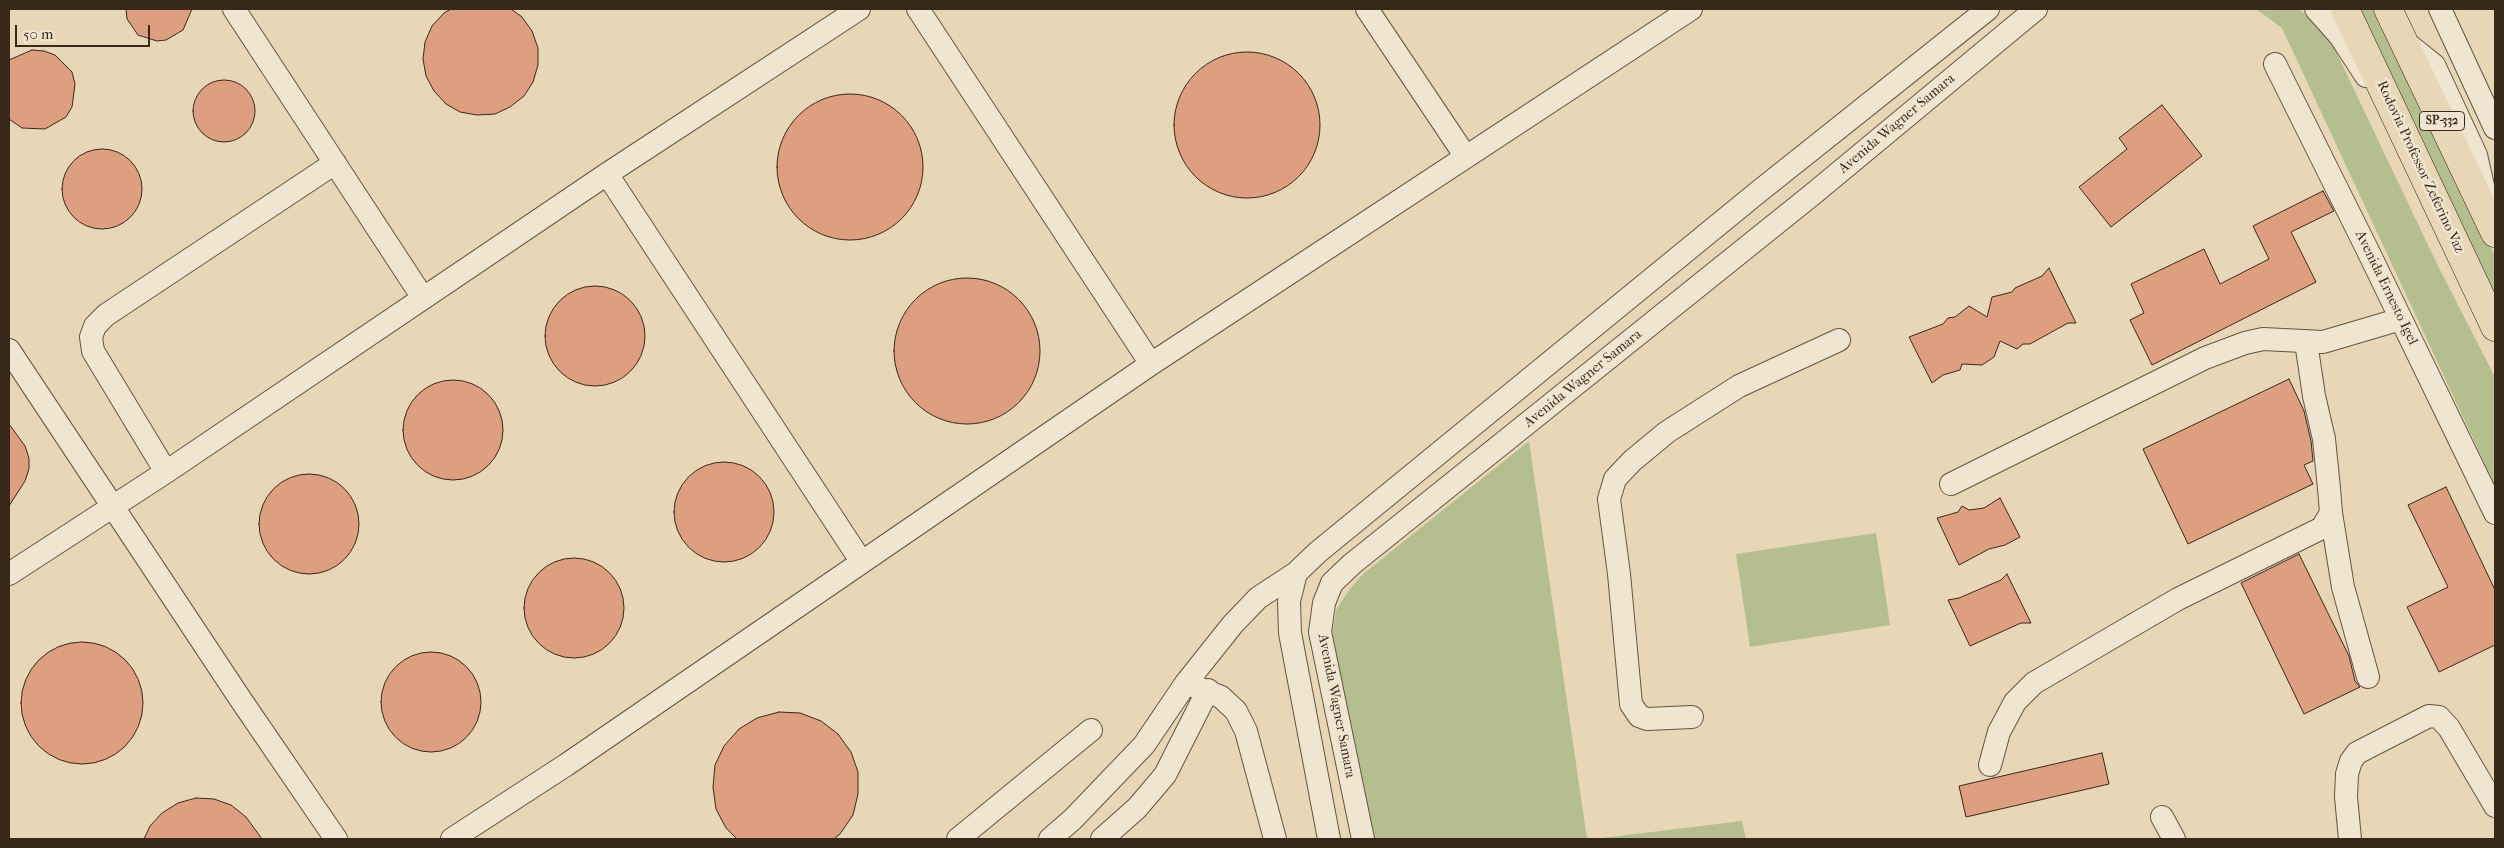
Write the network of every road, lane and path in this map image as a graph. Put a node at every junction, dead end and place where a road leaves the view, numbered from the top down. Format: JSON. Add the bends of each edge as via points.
{"nodes":[{"id":1,"x":234,"y":9,"type":"edge"},
{"id":2,"x":859,"y":9,"type":"edge"},
{"id":3,"x":918,"y":9,"type":"edge"},
{"id":4,"x":1367,"y":9,"type":"edge"},
{"id":5,"x":1691,"y":9,"type":"edge"},
{"id":6,"x":1988,"y":9,"type":"edge"},
{"id":7,"x":2036,"y":9,"type":"edge"},
{"id":8,"x":2316,"y":9,"type":"edge"},
{"id":9,"x":2345,"y":9,"type":"edge"},
{"id":10,"x":2388,"y":9,"type":"edge"},
{"id":11,"x":2440,"y":9,"type":"edge"},
{"id":12,"x":2275,"y":64,"type":"dead end"},
{"id":13,"x":2495,"y":128,"type":"edge"},
{"id":14,"x":2411,"y":146,"type":"junction"},
{"id":15,"x":1466,"y":157,"type":"junction"},
{"id":16,"x":335,"y":163,"type":"junction"},
{"id":17,"x":607,"y":174,"type":"junction"},
{"id":18,"x":2494,"y":230,"type":"edge"},
{"id":19,"x":423,"y":298,"type":"junction"},
{"id":20,"x":2401,"y":319,"type":"junction"},
{"id":21,"x":2495,"y":327,"type":"edge"},
{"id":22,"x":1839,"y":340,"type":"dead end"},
{"id":23,"x":2306,"y":342,"type":"junction"},
{"id":24,"x":9,"y":350,"type":"edge"},
{"id":25,"x":1151,"y":364,"type":"junction"},
{"id":26,"x":166,"y":472,"type":"junction"},
{"id":27,"x":1951,"y":484,"type":"dead end"},
{"id":28,"x":113,"y":506,"type":"junction"},
{"id":29,"x":2331,"y":513,"type":"junction"},
{"id":30,"x":2495,"y":513,"type":"edge"},
{"id":31,"x":861,"y":561,"type":"junction"},
{"id":32,"x":1296,"y":573,"type":"junction"},
{"id":33,"x":9,"y":574,"type":"edge"},
{"id":34,"x":2368,"y":677,"type":"dead end"},
{"id":35,"x":1186,"y":683,"type":"junction"},
{"id":36,"x":1208,"y":690,"type":"junction"},
{"id":37,"x":1692,"y":716,"type":"dead end"},
{"id":38,"x":1091,"y":730,"type":"dead end"},
{"id":39,"x":1990,"y":765,"type":"dead end"},
{"id":40,"x":2495,"y":806,"type":"edge"},
{"id":41,"x":2162,"y":817,"type":"dead end"},
{"id":42,"x":336,"y":839,"type":"edge"},
{"id":43,"x":452,"y":839,"type":"edge"},
{"id":44,"x":958,"y":839,"type":"edge"},
{"id":45,"x":1050,"y":839,"type":"edge"},
{"id":46,"x":1102,"y":839,"type":"edge"},
{"id":47,"x":1275,"y":839,"type":"edge"},
{"id":48,"x":1329,"y":839,"type":"edge"},
{"id":49,"x":1363,"y":839,"type":"edge"},
{"id":50,"x":2174,"y":839,"type":"edge"},
{"id":51,"x":2350,"y":839,"type":"edge"}],
"edges":[{"from":1,"to":16,"type":"street"},
{"from":2,"to":17,"type":"street"},
{"from":3,"to":25,"type":"street"},
{"from":4,"to":15,"type":"street"},
{"from":5,"to":15,"type":"street"},
{"from":6,"to":32,"type":"street","via":[[1757,193]]},
{"from":7,"to":49,"type":"street","name":"Avenida Wagner Samara","via":[[1332,583],[1324,603],[1320,632]]},
{"from":8,"to":14,"type":"street","via":[[2340,36]]},
{"from":9,"to":14,"type":"highway","name":"Rodovia Professor Zeferino Vaz","number":"SP-332"},
{"from":10,"to":18,"type":"highway","number":"SP-332"},
{"from":11,"to":13,"type":"street"},
{"from":12,"to":20,"type":"street","name":"Avenida Ernesto Igel"},
{"from":14,"to":21,"type":"highway","name":"Rodovia Professor Zeferino Vaz","number":"SP-332"},
{"from":15,"to":25,"type":"street"},
{"from":16,"to":19,"type":"street"},
{"from":16,"to":26,"type":"street","via":[[106,315],[95,326],[90,337],[93,351]]},
{"from":17,"to":19,"type":"street"},
{"from":17,"to":31,"type":"street"},
{"from":19,"to":26,"type":"street"},
{"from":20,"to":23,"type":"street","via":[[2323,342]]},
{"from":20,"to":30,"type":"street","name":"Avenida Ernesto Igel"},
{"from":22,"to":37,"type":"street","via":[[1738,386],[1667,432],[1615,479],[1609,498],[1631,704],[1639,716],[1647,719]]},
{"from":23,"to":27,"type":"street","via":[[2263,339],[2206,358]]},
{"from":23,"to":29,"type":"street","via":[[2324,439]]},
{"from":24,"to":28,"type":"street"},
{"from":25,"to":31,"type":"street"},
{"from":26,"to":28,"type":"street"},
{"from":28,"to":33,"type":"street"},
{"from":28,"to":42,"type":"street"},
{"from":29,"to":34,"type":"street","via":[[2343,587]]},
{"from":29,"to":39,"type":"street","via":[[2322,528],[2178,599],[2034,683],[2015,702],[1999,732]]},
{"from":31,"to":43,"type":"street","via":[[566,765]]},
{"from":32,"to":35,"type":"street","via":[[1258,598]]},
{"from":32,"to":48,"type":"street","via":[[1289,601],[1290,633]]},
{"from":35,"to":36,"type":"street"},
{"from":35,"to":45,"type":"street","via":[[1144,745]]},
{"from":36,"to":46,"type":"street","via":[[1165,775],[1137,808]]},
{"from":36,"to":47,"type":"street","via":[[1228,702],[1246,732]]},
{"from":38,"to":44,"type":"street"},
{"from":40,"to":51,"type":"street","via":[[2449,728],[2439,717],[2429,716],[2358,753],[2351,761],[2347,782]]},
{"from":41,"to":50,"type":"street"}]}
